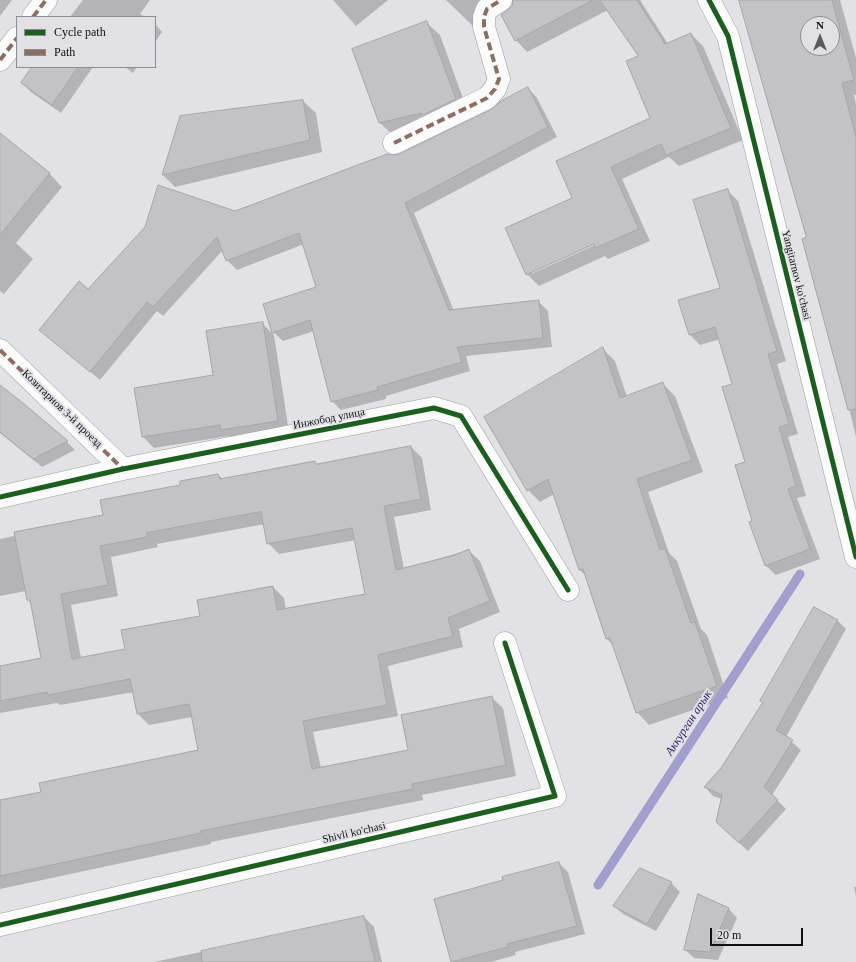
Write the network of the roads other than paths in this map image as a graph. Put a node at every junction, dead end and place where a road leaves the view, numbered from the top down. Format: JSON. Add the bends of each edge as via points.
{"nodes":[{"id":1,"x":46,"y":0,"type":"edge"},
{"id":2,"x":501,"y":0,"type":"edge"},
{"id":3,"x":709,"y":0,"type":"edge"},
{"id":4,"x":34,"y":16,"type":"edge"},
{"id":5,"x":16,"y":39,"type":"edge"},
{"id":6,"x":0,"y":60,"type":"edge"},
{"id":7,"x":394,"y":143,"type":"dead end"},
{"id":8,"x":0,"y":350,"type":"edge"},
{"id":9,"x":124,"y":469,"type":"junction"},
{"id":10,"x":0,"y":497,"type":"edge"},
{"id":11,"x":856,"y":557,"type":"edge"},
{"id":12,"x":568,"y":590,"type":"dead end"},
{"id":13,"x":505,"y":643,"type":"dead end"},
{"id":14,"x":0,"y":925,"type":"edge"}],
"edges":[{"from":1,"to":4,"type":"street"},
{"from":2,"to":7,"type":"street","via":[[487,9],[484,17],[484,27],[499,79],[495,89],[487,98]]},
{"from":3,"to":11,"type":"street","name":"Yangitarnov ko'chasi","via":[[728,36]]},
{"from":5,"to":6,"type":"street"},
{"from":8,"to":9,"type":"street","name":"Козитарнов 3-й проезд"},
{"from":9,"to":10,"type":"street","name":"Инжобод улица"},
{"from":9,"to":12,"type":"street","name":"Инжобод улица","via":[[434,408],[461,416]]},
{"from":13,"to":14,"type":"street","name":"Shivli ko'chasi","via":[[555,796]]}]}
